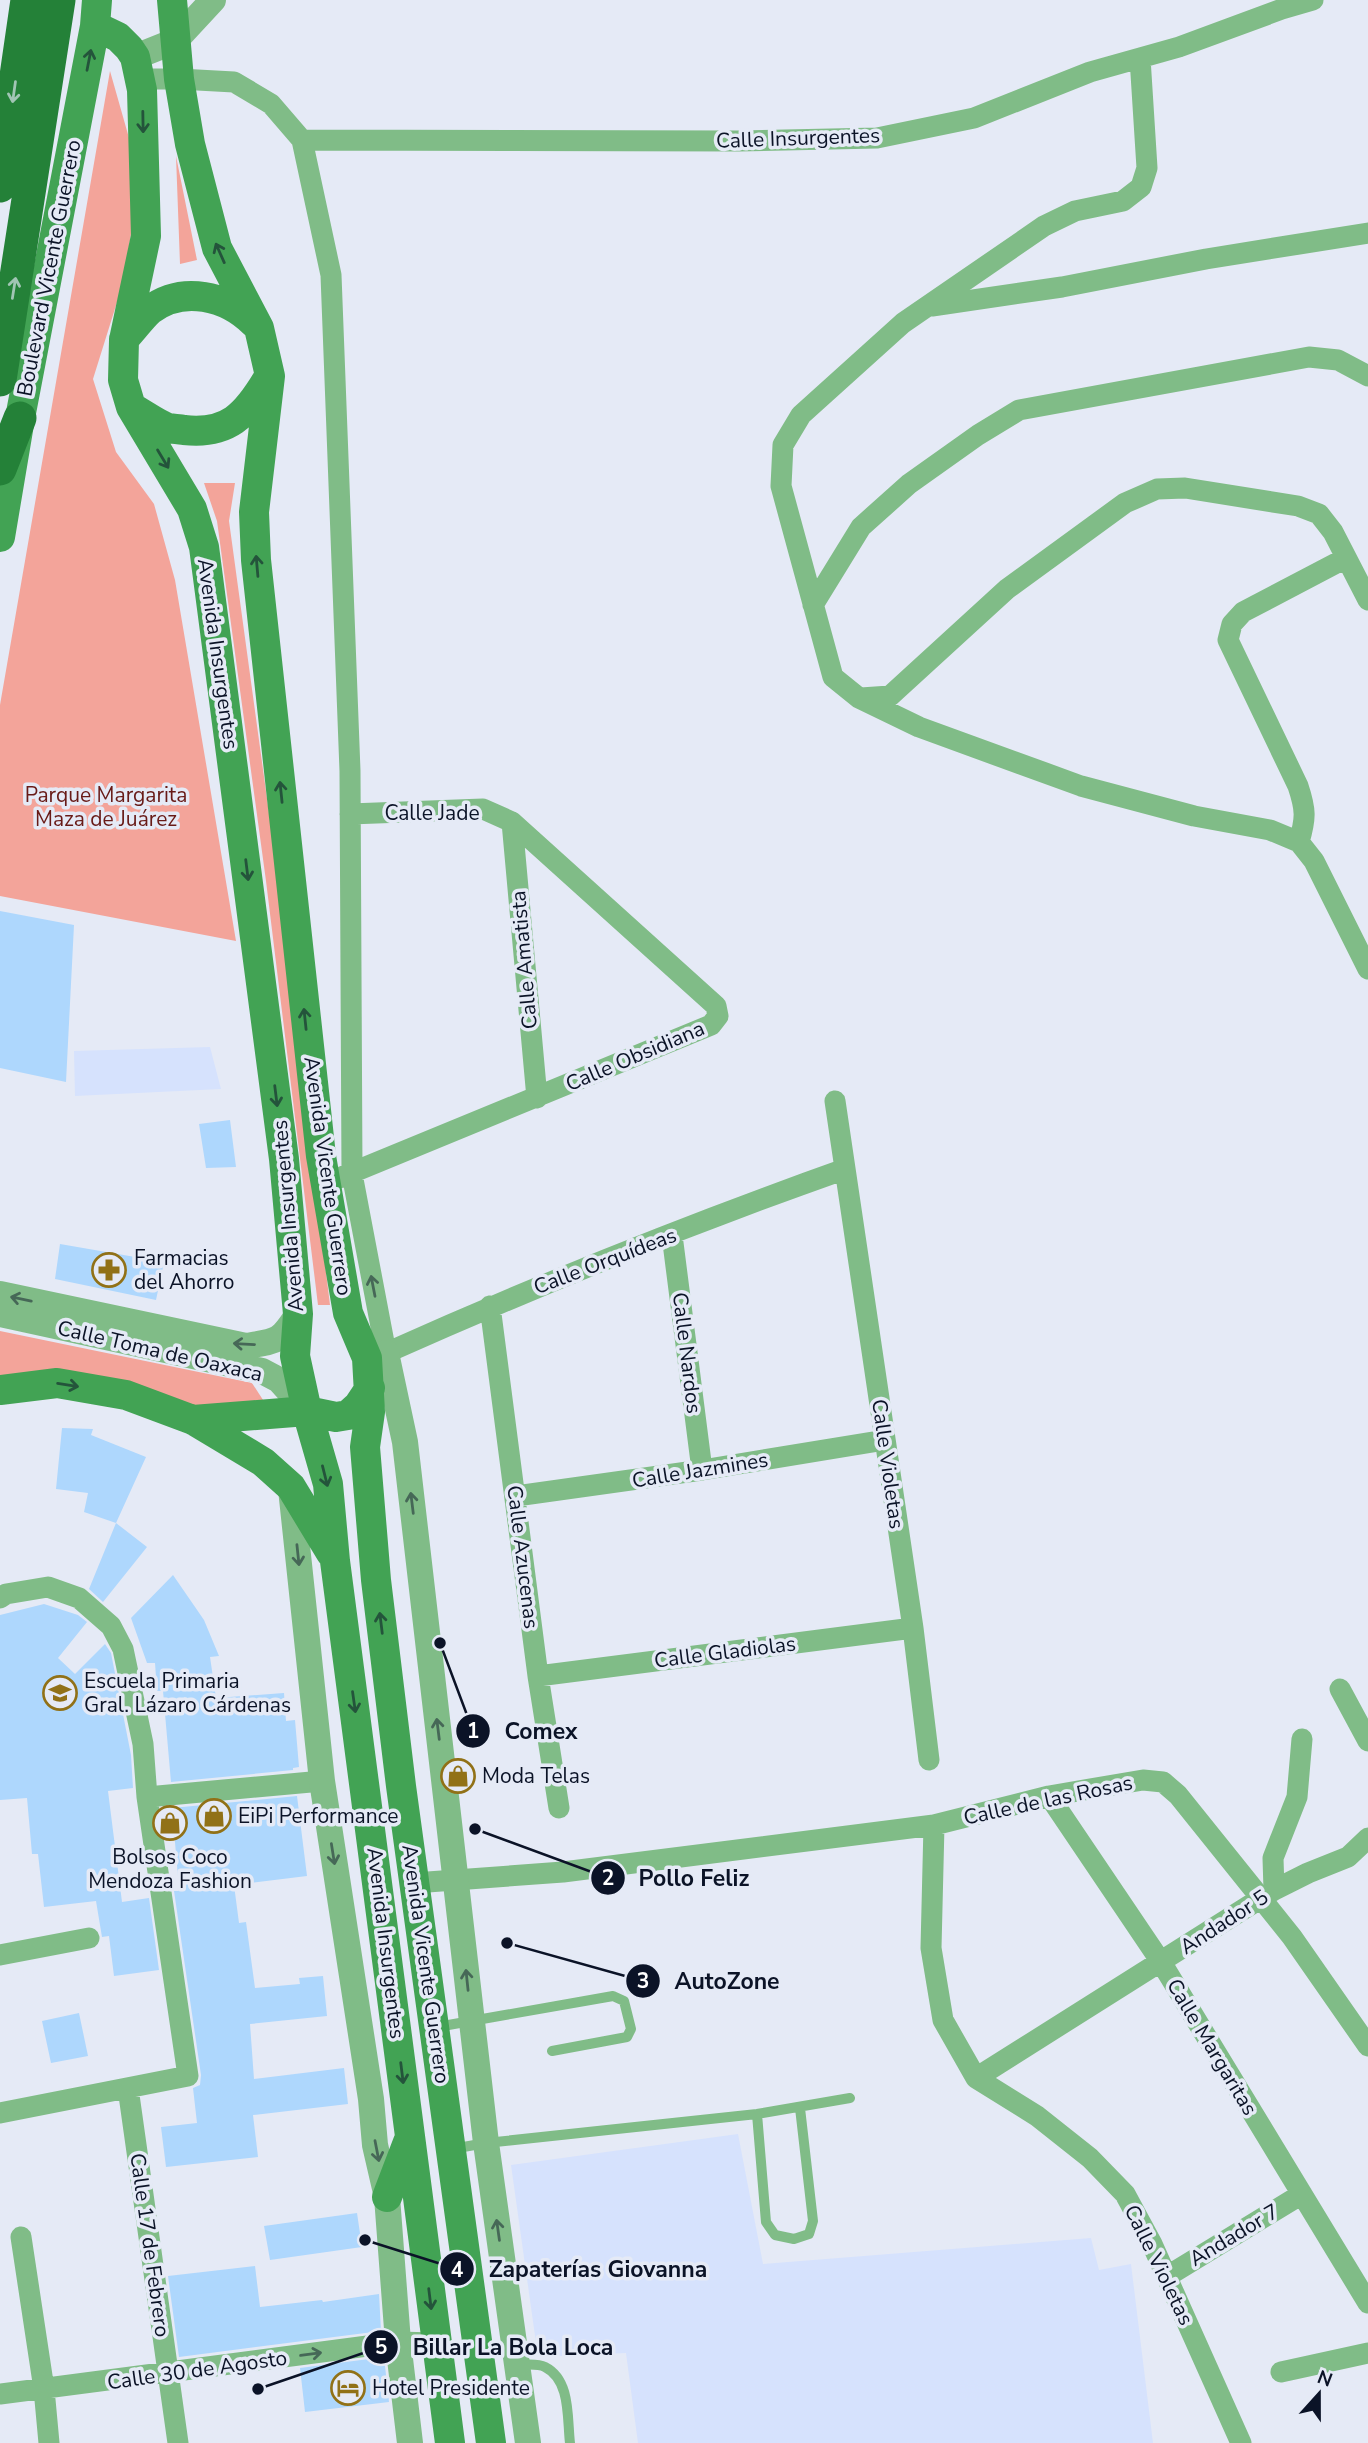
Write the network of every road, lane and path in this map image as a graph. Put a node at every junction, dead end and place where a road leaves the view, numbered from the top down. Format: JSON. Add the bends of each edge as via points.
{"nodes":[{"id":1,"x":27,"y":0,"type":"edge"},
{"id":2,"x":59,"y":0,"type":"edge"},
{"id":3,"x":172,"y":0,"type":"edge"},
{"id":4,"x":213,"y":0,"type":"edge"},
{"id":5,"x":1313,"y":0,"type":"edge"},
{"id":6,"x":96,"y":13,"type":"edge"},
{"id":7,"x":175,"y":41,"type":"junction"},
{"id":8,"x":1140,"y":58,"type":"junction"},
{"id":9,"x":137,"y":68,"type":"junction"},
{"id":10,"x":179,"y":79,"type":"junction"},
{"id":11,"x":302,"y":140,"type":"junction"},
{"id":12,"x":0,"y":186,"type":"edge"},
{"id":13,"x":1368,"y":233,"type":"edge"},
{"id":14,"x":925,"y":307,"type":"junction"},
{"id":15,"x":259,"y":328,"type":"junction"},
{"id":16,"x":124,"y":340,"type":"junction"},
{"id":17,"x":270,"y":376,"type":"junction"},
{"id":18,"x":1368,"y":376,"type":"edge"},
{"id":19,"x":0,"y":380,"type":"edge"},
{"id":20,"x":131,"y":407,"type":"junction"},
{"id":21,"x":20,"y":418,"type":"junction"},
{"id":22,"x":0,"y":469,"type":"edge"},
{"id":23,"x":0,"y":537,"type":"edge"},
{"id":24,"x":1346,"y":558,"type":"junction"},
{"id":25,"x":1368,"y":600,"type":"edge"},
{"id":26,"x":813,"y":605,"type":"junction"},
{"id":27,"x":859,"y":698,"type":"junction"},
{"id":28,"x":350,"y":814,"type":"junction"},
{"id":29,"x":512,"y":822,"type":"junction"},
{"id":30,"x":1299,"y":842,"type":"junction"},
{"id":31,"x":1368,"y":969,"type":"edge"},
{"id":32,"x":537,"y":1098,"type":"junction"},
{"id":33,"x":835,"y":1101,"type":"dead end"},
{"id":34,"x":845,"y":1169,"type":"junction"},
{"id":35,"x":338,"y":1178,"type":"junction"},
{"id":36,"x":672,"y":1235,"type":"junction"},
{"id":37,"x":0,"y":1294,"type":"edge"},
{"id":38,"x":490,"y":1306,"type":"junction"},
{"id":39,"x":0,"y":1314,"type":"edge"},
{"id":40,"x":298,"y":1314,"type":"junction"},
{"id":41,"x":377,"y":1356,"type":"junction"},
{"id":42,"x":370,"y":1388,"type":"junction"},
{"id":43,"x":0,"y":1390,"type":"edge"},
{"id":44,"x":307,"y":1410,"type":"junction"},
{"id":45,"x":193,"y":1420,"type":"junction"},
{"id":46,"x":884,"y":1440,"type":"junction"},
{"id":47,"x":702,"y":1471,"type":"junction"},
{"id":48,"x":291,"y":1487,"type":"junction"},
{"id":49,"x":516,"y":1496,"type":"junction"},
{"id":50,"x":335,"y":1561,"type":"junction"},
{"id":51,"x":0,"y":1598,"type":"edge"},
{"id":52,"x":912,"y":1628,"type":"junction"},
{"id":53,"x":538,"y":1676,"type":"junction"},
{"id":54,"x":1340,"y":1689,"type":"dead end"},
{"id":55,"x":1302,"y":1739,"type":"dead end"},
{"id":56,"x":1368,"y":1741,"type":"edge"},
{"id":57,"x":929,"y":1760,"type":"dead end"},
{"id":58,"x":322,"y":1781,"type":"junction"},
{"id":59,"x":1049,"y":1796,"type":"junction"},
{"id":60,"x":147,"y":1797,"type":"junction"},
{"id":61,"x":559,"y":1808,"type":"dead end"},
{"id":62,"x":934,"y":1825,"type":"junction"},
{"id":63,"x":1368,"y":1838,"type":"edge"},
{"id":64,"x":456,"y":1880,"type":"junction"},
{"id":65,"x":414,"y":1882,"type":"junction"},
{"id":66,"x":1267,"y":1894,"type":"junction"},
{"id":67,"x":89,"y":1938,"type":"dead end"},
{"id":68,"x":423,"y":1947,"type":"junction"},
{"id":69,"x":386,"y":1949,"type":"junction"},
{"id":70,"x":0,"y":1955,"type":"edge"},
{"id":71,"x":1161,"y":1962,"type":"junction"},
{"id":72,"x":472,"y":2021,"type":"junction"},
{"id":73,"x":435,"y":2027,"type":"junction"},
{"id":74,"x":1368,"y":2046,"type":"edge"},
{"id":75,"x":552,"y":2051,"type":"dead end"},
{"id":76,"x":976,"y":2078,"type":"junction"},
{"id":77,"x":128,"y":2088,"type":"junction"},
{"id":78,"x":850,"y":2098,"type":"dead end"},
{"id":79,"x":800,"y":2108,"type":"junction"},
{"id":80,"x":0,"y":2113,"type":"edge"},
{"id":81,"x":757,"y":2114,"type":"junction"},
{"id":82,"x":410,"y":2135,"type":"junction"},
{"id":83,"x":486,"y":2143,"type":"junction"},
{"id":84,"x":452,"y":2149,"type":"junction"},
{"id":85,"x":1302,"y":2194,"type":"junction"},
{"id":86,"x":387,"y":2197,"type":"junction"},
{"id":87,"x":21,"y":2237,"type":"dead end"},
{"id":88,"x":1166,"y":2277,"type":"junction"},
{"id":89,"x":1368,"y":2302,"type":"edge"},
{"id":90,"x":398,"y":2342,"type":"junction"},
{"id":91,"x":435,"y":2343,"type":"junction"},
{"id":92,"x":1368,"y":2353,"type":"edge"},
{"id":93,"x":517,"y":2365,"type":"junction"},
{"id":94,"x":1281,"y":2372,"type":"dead end"},
{"id":95,"x":169,"y":2374,"type":"junction"},
{"id":96,"x":44,"y":2389,"type":"junction"},
{"id":97,"x":0,"y":2394,"type":"edge"},
{"id":98,"x":49,"y":2443,"type":"edge"},
{"id":99,"x":178,"y":2443,"type":"edge"},
{"id":100,"x":410,"y":2443,"type":"edge"},
{"id":101,"x":450,"y":2443,"type":"edge"},
{"id":102,"x":491,"y":2443,"type":"edge"},
{"id":103,"x":528,"y":2443,"type":"edge"},
{"id":104,"x":570,"y":2443,"type":"edge"},
{"id":105,"x":1241,"y":2443,"type":"edge"}],
"edges":[{"from":1,"to":12,"type":"highway","one_way":true},
{"from":19,"to":2,"type":"highway","name":"Boulevard Vicente Guerrero","one_way":true},
{"from":3,"to":7,"type":"main road","name":"Avenida Vicente Guerrero"},
{"from":4,"to":7,"type":"street"},
{"from":5,"to":8,"type":"street","name":"Calle Insurgentes"},
{"from":6,"to":9,"type":"main road"},
{"from":21,"to":6,"type":"main road","name":"Boulevard Vicente Guerrero","one_way":true},
{"from":7,"to":9,"type":"street"},
{"from":7,"to":10,"type":"main road","name":"Avenida Vicente Guerrero"},
{"from":8,"to":11,"type":"street","name":"Calle Insurgentes","via":[[1090,72],[974,118],[877,138]]},
{"from":8,"to":14,"type":"street","via":[[1147,168],[1141,187],[1123,201],[1075,211],[1044,226]]},
{"from":9,"to":10,"type":"street"},
{"from":9,"to":16,"type":"main road","name":"Avenida Insurgentes","one_way":true,"via":[[143,112],[146,236]]},
{"from":10,"to":11,"type":"street","via":[[234,82],[271,104]]},
{"from":15,"to":10,"type":"main road","name":"Avenida Vicente Guerrero","one_way":true,"via":[[217,248],[190,144]]},
{"from":11,"to":28,"type":"street","via":[[331,275]]},
{"from":13,"to":14,"type":"street"},
{"from":14,"to":26,"type":"street","via":[[802,415],[783,445],[780,486]]},
{"from":15,"to":16,"type":"main road","via":[[223,301],[200,296],[173,298],[150,310]]},
{"from":15,"to":17,"type":"main road","name":"Avenida Vicente Guerrero"},
{"from":16,"to":20,"type":"main road","name":"Avenida Insurgentes","via":[[124,380]]},
{"from":17,"to":20,"type":"main road","via":[[252,405],[222,428],[200,432],[167,428]]},
{"from":35,"to":17,"type":"main road","name":"Avenida Vicente Guerrero","one_way":true,"via":[[256,560],[254,512]]},
{"from":18,"to":26,"type":"street","via":[[1338,360],[1309,358],[1019,410],[909,484],[861,527]]},
{"from":20,"to":40,"type":"main road","name":"Avenida Insurgentes","one_way":true,"via":[[192,509],[204,547],[283,1146]]},
{"from":21,"to":22,"type":"highway"},
{"from":21,"to":23,"type":"main road","name":"Boulevard Vicente Guerrero"},
{"from":24,"to":25,"type":"street"},
{"from":24,"to":27,"type":"street","via":[[1319,514],[1298,506],[1185,488],[1157,489],[1125,503],[1007,589],[890,696]]},
{"from":24,"to":30,"type":"street","via":[[1244,612],[1232,624],[1228,640],[1298,786],[1305,808]]},
{"from":26,"to":27,"type":"street","via":[[833,677]]},
{"from":27,"to":30,"type":"street","via":[[919,727],[1081,786],[1194,816],[1270,830]]},
{"from":28,"to":29,"type":"street","name":"Calle Jade","via":[[483,809]]},
{"from":28,"to":35,"type":"street"},
{"from":29,"to":32,"type":"street","name":"Calle Amatista"},
{"from":29,"to":32,"type":"street","name":"Calle Obsidiana","via":[[716,1006],[718,1016],[711,1025]]},
{"from":30,"to":31,"type":"street","via":[[1314,861]]},
{"from":32,"to":35,"type":"street","name":"Calle Obsidiana"},
{"from":33,"to":34,"type":"street","name":"Calle Violetas"},
{"from":34,"to":36,"type":"street","name":"Calle Orquídeas"},
{"from":34,"to":46,"type":"street","name":"Calle Violetas"},
{"from":41,"to":35,"type":"main road","name":"Avenida Vicente Guerrero","one_way":true,"via":[[348,1313]]},
{"from":36,"to":38,"type":"street","name":"Calle Orquídeas"},
{"from":36,"to":47,"type":"street","name":"Calle Nardos"},
{"from":40,"to":37,"type":"street","name":"Calle Toma de Oaxaca","one_way":true,"via":[[283,1337],[246,1346]]},
{"from":38,"to":41,"type":"street","name":"Calle Orquídeas"},
{"from":38,"to":49,"type":"street","name":"Calle Azucenas"},
{"from":39,"to":44,"type":"street","name":"Calle Toma de Oaxaca","via":[[262,1371],[279,1380]]},
{"from":40,"to":44,"type":"main road","name":"Avenida Insurgentes","via":[[295,1356]]},
{"from":41,"to":42,"type":"main road","name":"Avenida Vicente Guerrero"},
{"from":64,"to":41,"type":"street","one_way":true,"via":[[405,1442]]},
{"from":42,"to":44,"type":"main road","via":[[348,1415],[335,1417]]},
{"from":65,"to":42,"type":"main road","name":"Avenida Vicente Guerrero","one_way":true,"via":[[369,1500],[365,1447]]},
{"from":43,"to":45,"type":"main road","one_way":true,"via":[[57,1383],[126,1395]]},
{"from":44,"to":45,"type":"main road"},
{"from":44,"to":50,"type":"main road","name":"Avenida Insurgentes","one_way":true,"via":[[328,1484]]},
{"from":45,"to":48,"type":"main road","via":[[263,1462]]},
{"from":46,"to":47,"type":"street","name":"Calle Jazmines"},
{"from":46,"to":52,"type":"street","name":"Calle Violetas"},
{"from":47,"to":49,"type":"street","name":"Calle Jazmines"},
{"from":48,"to":50,"type":"main road"},
{"from":48,"to":58,"type":"street","one_way":true},
{"from":49,"to":53,"type":"street","name":"Calle Azucenas"},
{"from":50,"to":69,"type":"main road","name":"Avenida Insurgentes","one_way":true},
{"from":51,"to":60,"type":"street","via":[[48,1587],[79,1598],[111,1626],[123,1649],[143,1744]]},
{"from":52,"to":53,"type":"street","name":"Calle Gladiolas"},
{"from":52,"to":57,"type":"street","name":"Calle Violetas"},
{"from":53,"to":61,"type":"street","name":"Calle Azucenas"},
{"from":54,"to":56,"type":"street"},
{"from":55,"to":66,"type":"street","via":[[1297,1797],[1273,1858]]},
{"from":58,"to":60,"type":"street"},
{"from":58,"to":86,"type":"street","one_way":true,"via":[[371,2099],[374,2145]]},
{"from":59,"to":62,"type":"street","name":"Calle de las Rosas"},
{"from":59,"to":66,"type":"street","name":"Calle de las Rosas","via":[[1143,1780],[1163,1782]]},
{"from":59,"to":71,"type":"street","name":"Calle Margaritas"},
{"from":60,"to":77,"type":"street","via":[[188,2076]]},
{"from":62,"to":64,"type":"street","name":"Calle de las Rosas","via":[[563,1872]]},
{"from":62,"to":76,"type":"street","name":"Calle Violetas","via":[[931,1948],[943,2020]]},
{"from":63,"to":66,"type":"street","name":"Andador 5","via":[[1348,1857]]},
{"from":64,"to":65,"type":"street","name":"Calle de las Rosas"},
{"from":72,"to":64,"type":"street","one_way":true},
{"from":65,"to":68,"type":"main road","name":"Avenida Vicente Guerrero"},
{"from":66,"to":71,"type":"street","name":"Andador 5"},
{"from":66,"to":74,"type":"street"},
{"from":67,"to":70,"type":"street"},
{"from":68,"to":69,"type":"main road"},
{"from":68,"to":73,"type":"main road","name":"Avenida Vicente Guerrero"},
{"from":69,"to":82,"type":"main road","name":"Avenida Insurgentes","one_way":true},
{"from":71,"to":76,"type":"street","name":"Andador 5"},
{"from":71,"to":85,"type":"street","name":"Calle Margaritas"},
{"from":72,"to":73,"type":"lane"},
{"from":72,"to":75,"type":"lane","via":[[613,1996],[624,2000],[631,2029],[627,2038]]},
{"from":72,"to":83,"type":"street"},
{"from":73,"to":84,"type":"main road","name":"Avenida Vicente Guerrero"},
{"from":76,"to":88,"type":"street","name":"Calle Violetas","via":[[1037,2116],[1090,2158],[1125,2194]]},
{"from":77,"to":80,"type":"street"},
{"from":77,"to":95,"type":"street","name":"Calle 17 de Febrero"},
{"from":78,"to":79,"type":"lane"},
{"from":79,"to":81,"type":"lane"},
{"from":79,"to":81,"type":"lane","via":[[813,2221],[809,2234],[794,2239],[775,2235],[766,2222]]},
{"from":81,"to":83,"type":"lane"},
{"from":82,"to":86,"type":"main road"},
{"from":82,"to":91,"type":"main road","name":"Avenida Insurgentes","one_way":true},
{"from":83,"to":84,"type":"lane"},
{"from":93,"to":83,"type":"street","one_way":true},
{"from":84,"to":102,"type":"main road","name":"Avenida Vicente Guerrero"},
{"from":85,"to":88,"type":"street","name":"Andador 7"},
{"from":85,"to":89,"type":"street","name":"Calle Margaritas"},
{"from":86,"to":90,"type":"street"},
{"from":87,"to":96,"type":"street"},
{"from":88,"to":105,"type":"street","name":"Calle Violetas"},
{"from":90,"to":91,"type":"street","name":"Calle 30 de Agosto"},
{"from":95,"to":90,"type":"street","name":"Calle 30 de Agosto","one_way":true},
{"from":90,"to":100,"type":"street"},
{"from":91,"to":101,"type":"main road","name":"Avenida Insurgentes"},
{"from":92,"to":94,"type":"street"},
{"from":93,"to":103,"type":"street"},
{"from":93,"to":104,"type":"lane","via":[[542,2366],[556,2375],[563,2387]]},
{"from":95,"to":96,"type":"street","name":"Calle 30 de Agosto"},
{"from":95,"to":99,"type":"street","name":"Calle 17 de Febrero"},
{"from":96,"to":97,"type":"street","name":"Calle 30 de Agosto"},
{"from":96,"to":98,"type":"street"}]}
